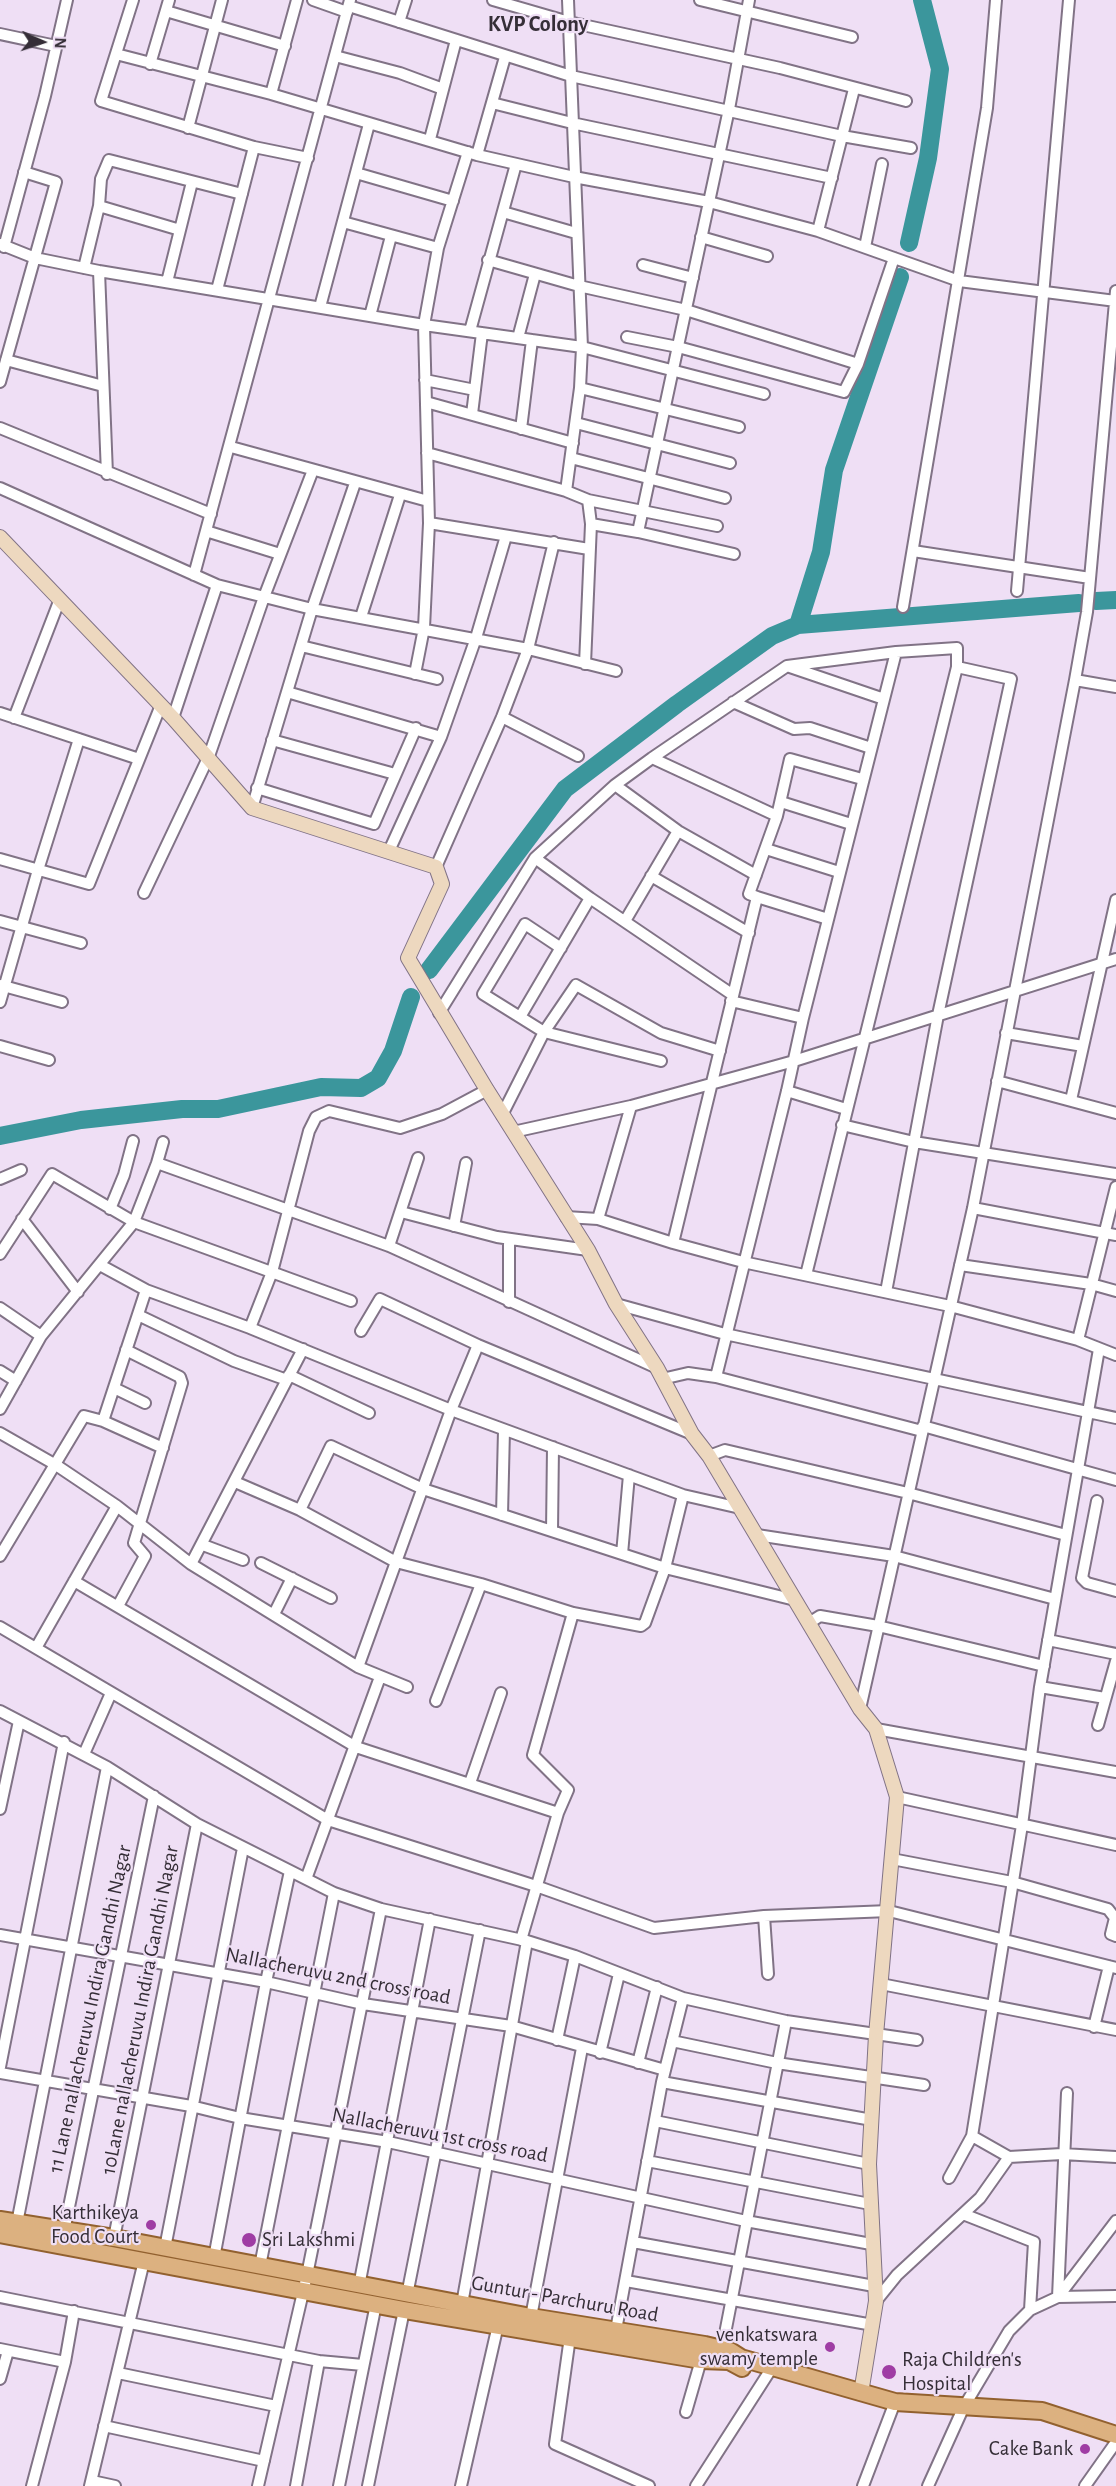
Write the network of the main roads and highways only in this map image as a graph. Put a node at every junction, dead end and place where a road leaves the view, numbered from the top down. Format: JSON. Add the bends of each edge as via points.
{"nodes":[{"id":1,"x":0,"y":537,"type":"edge"},
{"id":2,"x":0,"y":2220,"type":"edge"},
{"id":3,"x":0,"y":2234,"type":"edge"},
{"id":4,"x":305,"y":2282,"type":"junction"},
{"id":5,"x":405,"y":2302,"type":"junction"},
{"id":6,"x":771,"y":2370,"type":"junction"},
{"id":7,"x":861,"y":2393,"type":"junction"},
{"id":8,"x":893,"y":2406,"type":"junction"},
{"id":9,"x":1115,"y":2442,"type":"edge"}],
"edges":[{"from":1,"to":7,"type":"main road","via":[[209,756],[252,808],[435,867],[442,885],[408,958],[588,1250],[692,1434],[876,1729],[897,1797],[869,2164],[876,2301]]},
{"from":2,"to":4,"type":"main road","name":"Guntur - Parchuru Road","via":[[260,2266]]},
{"from":3,"to":4,"type":"main road","name":"Guntur - Parchuru Road","via":[[144,2261]]},
{"from":4,"to":5,"type":"main road","name":"Guntur - Parchuru Road","via":[[359,2286]]},
{"from":4,"to":5,"type":"main road","name":"Guntur - Parchuru Road","via":[[376,2304]]},
{"from":5,"to":6,"type":"main road","name":"Guntur - Parchuru Road","via":[[498,2325]]},
{"from":5,"to":6,"type":"main road","name":"Guntur - Parchuru Road","via":[[462,2304],[722,2349]]},
{"from":6,"to":7,"type":"main road","name":"Guntur - Parchuru Road"},
{"from":6,"to":8,"type":"main road","name":"Guntur - Parchuru Road"},
{"from":7,"to":8,"type":"main road","name":"Guntur - Parchuru Road"},
{"from":8,"to":9,"type":"main road","name":"Guntur - Parchuru Road","via":[[963,2409],[1038,2419]]}]}
